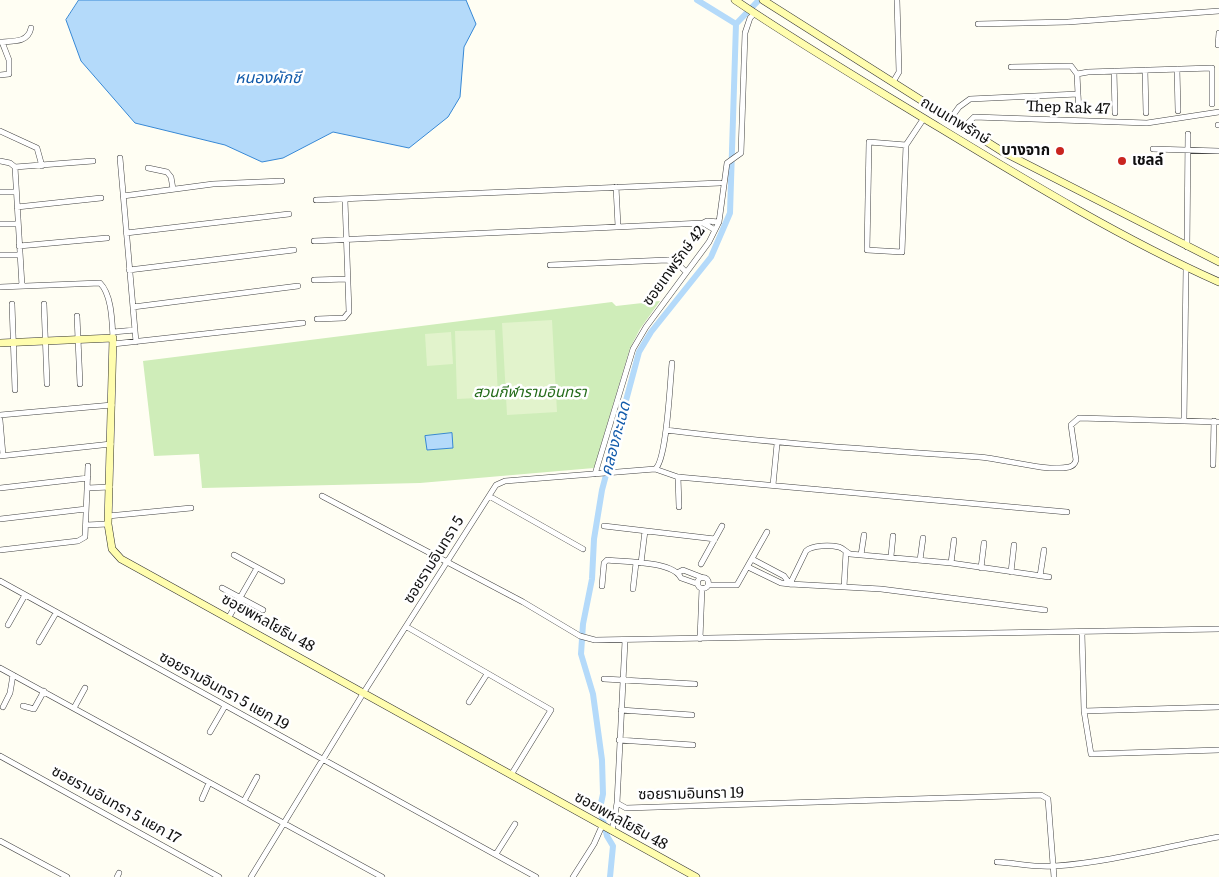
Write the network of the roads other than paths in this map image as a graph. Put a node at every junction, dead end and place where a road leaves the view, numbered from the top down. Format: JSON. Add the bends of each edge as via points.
{"nodes":[{"id":1,"x":735,"y":0,"type":"edge"},
{"id":2,"x":763,"y":0,"type":"edge"},
{"id":3,"x":898,"y":0,"type":"edge"},
{"id":4,"x":1219,"y":11,"type":"edge"},
{"id":5,"x":754,"y":12,"type":"junction"},
{"id":6,"x":978,"y":24,"type":"dead end"},
{"id":7,"x":31,"y":28,"type":"dead end"},
{"id":8,"x":1219,"y":33,"type":"edge"},
{"id":9,"x":1,"y":42,"type":"edge"},
{"id":10,"x":1218,"y":45,"type":"dead end"},
{"id":11,"x":1011,"y":67,"type":"dead end"},
{"id":12,"x":1177,"y":69,"type":"junction"},
{"id":13,"x":1145,"y":70,"type":"junction"},
{"id":14,"x":1114,"y":71,"type":"junction"},
{"id":15,"x":1077,"y":74,"type":"junction"},
{"id":16,"x":0,"y":75,"type":"edge"},
{"id":17,"x":893,"y":82,"type":"junction"},
{"id":18,"x":1078,"y":94,"type":"junction"},
{"id":19,"x":1212,"y":104,"type":"dead end"},
{"id":20,"x":1079,"y":111,"type":"dead end"},
{"id":21,"x":1178,"y":111,"type":"dead end"},
{"id":22,"x":1219,"y":112,"type":"edge"},
{"id":23,"x":1115,"y":113,"type":"dead end"},
{"id":24,"x":1146,"y":113,"type":"dead end"},
{"id":25,"x":924,"y":118,"type":"junction"},
{"id":26,"x":951,"y":118,"type":"junction"},
{"id":27,"x":964,"y":128,"type":"junction"},
{"id":28,"x":0,"y":131,"type":"edge"},
{"id":29,"x":1188,"y":134,"type":"dead end"},
{"id":30,"x":906,"y":145,"type":"junction"},
{"id":31,"x":1153,"y":149,"type":"dead end"},
{"id":32,"x":1189,"y":150,"type":"junction"},
{"id":33,"x":1219,"y":151,"type":"edge"},
{"id":34,"x":120,"y":158,"type":"dead end"},
{"id":35,"x":0,"y":160,"type":"edge"},
{"id":36,"x":93,"y":161,"type":"dead end"},
{"id":37,"x":42,"y":166,"type":"junction"},
{"id":38,"x":15,"y":167,"type":"junction"},
{"id":39,"x":148,"y":168,"type":"dead end"},
{"id":40,"x":282,"y":181,"type":"dead end"},
{"id":41,"x":720,"y":184,"type":"dead end"},
{"id":42,"x":616,"y":188,"type":"junction"},
{"id":43,"x":173,"y":189,"type":"junction"},
{"id":44,"x":0,"y":192,"type":"edge"},
{"id":45,"x":16,"y":192,"type":"junction"},
{"id":46,"x":123,"y":196,"type":"junction"},
{"id":47,"x":101,"y":198,"type":"dead end"},
{"id":48,"x":316,"y":200,"type":"dead end"},
{"id":49,"x":344,"y":200,"type":"junction"},
{"id":50,"x":16,"y":207,"type":"junction"},
{"id":51,"x":289,"y":214,"type":"dead end"},
{"id":52,"x":719,"y":222,"type":"junction"},
{"id":53,"x":703,"y":223,"type":"junction"},
{"id":54,"x":0,"y":224,"type":"edge"},
{"id":55,"x":17,"y":224,"type":"junction"},
{"id":56,"x":618,"y":226,"type":"junction"},
{"id":57,"x":715,"y":230,"type":"junction"},
{"id":58,"x":126,"y":233,"type":"junction"},
{"id":59,"x":107,"y":238,"type":"dead end"},
{"id":60,"x":346,"y":240,"type":"junction"},
{"id":61,"x":314,"y":241,"type":"dead end"},
{"id":62,"x":19,"y":246,"type":"junction"},
{"id":63,"x":1187,"y":247,"type":"junction"},
{"id":64,"x":294,"y":250,"type":"dead end"},
{"id":65,"x":0,"y":255,"type":"edge"},
{"id":66,"x":20,"y":255,"type":"junction"},
{"id":67,"x":1219,"y":262,"type":"edge"},
{"id":68,"x":550,"y":265,"type":"dead end"},
{"id":69,"x":1186,"y":268,"type":"junction"},
{"id":70,"x":129,"y":270,"type":"junction"},
{"id":71,"x":686,"y":272,"type":"junction"},
{"id":72,"x":347,"y":279,"type":"junction"},
{"id":73,"x":314,"y":280,"type":"dead end"},
{"id":74,"x":1219,"y":282,"type":"edge"},
{"id":75,"x":22,"y":286,"type":"junction"},
{"id":76,"x":298,"y":286,"type":"dead end"},
{"id":77,"x":0,"y":287,"type":"edge"},
{"id":78,"x":12,"y":304,"type":"dead end"},
{"id":79,"x":44,"y":304,"type":"dead end"},
{"id":80,"x":133,"y":307,"type":"junction"},
{"id":81,"x":77,"y":316,"type":"dead end"},
{"id":82,"x":317,"y":319,"type":"dead end"},
{"id":83,"x":303,"y":323,"type":"dead end"},
{"id":84,"x":135,"y":330,"type":"junction"},
{"id":85,"x":113,"y":338,"type":"junction"},
{"id":86,"x":79,"y":340,"type":"junction"},
{"id":87,"x":45,"y":341,"type":"junction"},
{"id":88,"x":14,"y":342,"type":"junction"},
{"id":89,"x":136,"y":342,"type":"junction"},
{"id":90,"x":0,"y":343,"type":"edge"},
{"id":91,"x":672,"y":363,"type":"dead end"},
{"id":92,"x":47,"y":384,"type":"dead end"},
{"id":93,"x":80,"y":384,"type":"dead end"},
{"id":94,"x":15,"y":390,"type":"dead end"},
{"id":95,"x":113,"y":405,"type":"junction"},
{"id":96,"x":0,"y":415,"type":"edge"},
{"id":97,"x":0,"y":420,"type":"edge"},
{"id":98,"x":1184,"y":420,"type":"junction"},
{"id":99,"x":1216,"y":422,"type":"edge"},
{"id":100,"x":666,"y":430,"type":"junction"},
{"id":101,"x":112,"y":444,"type":"junction"},
{"id":102,"x":777,"y":444,"type":"junction"},
{"id":103,"x":2,"y":455,"type":"edge"},
{"id":104,"x":1213,"y":465,"type":"dead end"},
{"id":105,"x":88,"y":466,"type":"dead end"},
{"id":106,"x":655,"y":469,"type":"junction"},
{"id":107,"x":594,"y":474,"type":"junction"},
{"id":108,"x":678,"y":477,"type":"junction"},
{"id":109,"x":88,"y":478,"type":"junction"},
{"id":110,"x":773,"y":485,"type":"junction"},
{"id":111,"x":110,"y":487,"type":"junction"},
{"id":112,"x":0,"y":488,"type":"edge"},
{"id":113,"x":87,"y":488,"type":"junction"},
{"id":114,"x":322,"y":496,"type":"dead end"},
{"id":115,"x":489,"y":496,"type":"junction"},
{"id":116,"x":679,"y":507,"type":"dead end"},
{"id":117,"x":191,"y":508,"type":"dead end"},
{"id":118,"x":86,"y":509,"type":"junction"},
{"id":119,"x":1067,"y":512,"type":"dead end"},
{"id":120,"x":0,"y":519,"type":"edge"},
{"id":121,"x":108,"y":520,"type":"junction"},
{"id":122,"x":86,"y":525,"type":"junction"},
{"id":123,"x":604,"y":526,"type":"dead end"},
{"id":124,"x":722,"y":526,"type":"dead end"},
{"id":125,"x":645,"y":531,"type":"junction"},
{"id":126,"x":767,"y":532,"type":"dead end"},
{"id":127,"x":864,"y":535,"type":"dead end"},
{"id":128,"x":893,"y":536,"type":"dead end"},
{"id":129,"x":923,"y":538,"type":"dead end"},
{"id":130,"x":715,"y":539,"type":"junction"},
{"id":131,"x":954,"y":540,"type":"dead end"},
{"id":132,"x":984,"y":543,"type":"dead end"},
{"id":133,"x":1014,"y":545,"type":"dead end"},
{"id":134,"x":583,"y":548,"type":"dead end"},
{"id":135,"x":0,"y":550,"type":"edge"},
{"id":136,"x":1044,"y":550,"type":"dead end"},
{"id":137,"x":846,"y":552,"type":"junction"},
{"id":138,"x":234,"y":555,"type":"dead end"},
{"id":139,"x":861,"y":555,"type":"junction"},
{"id":140,"x":890,"y":556,"type":"junction"},
{"id":141,"x":752,"y":559,"type":"junction"},
{"id":142,"x":920,"y":560,"type":"junction"},
{"id":143,"x":448,"y":562,"type":"junction"},
{"id":144,"x":638,"y":563,"type":"junction"},
{"id":145,"x":951,"y":563,"type":"junction"},
{"id":146,"x":701,"y":564,"type":"dead end"},
{"id":147,"x":748,"y":567,"type":"junction"},
{"id":148,"x":257,"y":568,"type":"junction"},
{"id":149,"x":981,"y":568,"type":"junction"},
{"id":150,"x":679,"y":572,"type":"junction"},
{"id":151,"x":1011,"y":572,"type":"junction"},
{"id":152,"x":1040,"y":576,"type":"junction"},
{"id":153,"x":701,"y":578,"type":"junction"},
{"id":154,"x":1049,"y":578,"type":"dead end"},
{"id":155,"x":0,"y":581,"type":"edge"},
{"id":156,"x":282,"y":581,"type":"dead end"},
{"id":157,"x":790,"y":584,"type":"junction"},
{"id":158,"x":708,"y":585,"type":"junction"},
{"id":159,"x":602,"y":586,"type":"dead end"},
{"id":160,"x":700,"y":586,"type":"junction"},
{"id":161,"x":844,"y":587,"type":"junction"},
{"id":162,"x":222,"y":588,"type":"dead end"},
{"id":163,"x":633,"y":588,"type":"dead end"},
{"id":164,"x":25,"y":596,"type":"junction"},
{"id":165,"x":241,"y":597,"type":"junction"},
{"id":166,"x":262,"y":610,"type":"dead end"},
{"id":167,"x":1045,"y":610,"type":"dead end"},
{"id":168,"x":56,"y":613,"type":"junction"},
{"id":169,"x":229,"y":617,"type":"junction"},
{"id":170,"x":8,"y":626,"type":"dead end"},
{"id":171,"x":407,"y":627,"type":"junction"},
{"id":172,"x":1219,"y":629,"type":"edge"},
{"id":173,"x":1082,"y":633,"type":"junction"},
{"id":174,"x":700,"y":640,"type":"junction"},
{"id":175,"x":625,"y":641,"type":"junction"},
{"id":176,"x":39,"y":642,"type":"dead end"},
{"id":177,"x":0,"y":668,"type":"edge"},
{"id":178,"x":13,"y":674,"type":"junction"},
{"id":179,"x":487,"y":674,"type":"junction"},
{"id":180,"x":604,"y":679,"type":"dead end"},
{"id":181,"x":623,"y":681,"type":"junction"},
{"id":182,"x":695,"y":684,"type":"dead end"},
{"id":183,"x":86,"y":688,"type":"dead end"},
{"id":184,"x":44,"y":692,"type":"junction"},
{"id":185,"x":364,"y":692,"type":"junction"},
{"id":186,"x":470,"y":702,"type":"dead end"},
{"id":187,"x":23,"y":706,"type":"dead end"},
{"id":188,"x":225,"y":706,"type":"junction"},
{"id":189,"x":2,"y":707,"type":"dead end"},
{"id":190,"x":1219,"y":707,"type":"edge"},
{"id":191,"x":74,"y":708,"type":"junction"},
{"id":192,"x":621,"y":710,"type":"junction"},
{"id":193,"x":1084,"y":711,"type":"junction"},
{"id":194,"x":692,"y":715,"type":"dead end"},
{"id":195,"x":210,"y":732,"type":"dead end"},
{"id":196,"x":619,"y":740,"type":"junction"},
{"id":197,"x":693,"y":745,"type":"dead end"},
{"id":198,"x":1219,"y":750,"type":"edge"},
{"id":199,"x":0,"y":756,"type":"edge"},
{"id":200,"x":323,"y":760,"type":"junction"},
{"id":201,"x":511,"y":775,"type":"junction"},
{"id":202,"x":257,"y":777,"type":"dead end"},
{"id":203,"x":209,"y":783,"type":"junction"},
{"id":204,"x":202,"y":799,"type":"dead end"},
{"id":205,"x":244,"y":802,"type":"junction"},
{"id":206,"x":617,"y":803,"type":"junction"},
{"id":207,"x":285,"y":824,"type":"junction"},
{"id":208,"x":516,"y":824,"type":"dead end"},
{"id":209,"x":602,"y":826,"type":"junction"},
{"id":210,"x":612,"y":831,"type":"junction"},
{"id":211,"x":1219,"y":837,"type":"edge"},
{"id":212,"x":0,"y":841,"type":"edge"},
{"id":213,"x":496,"y":854,"type":"junction"},
{"id":214,"x":997,"y":862,"type":"dead end"},
{"id":215,"x":1053,"y":867,"type":"junction"},
{"id":216,"x":67,"y":877,"type":"edge"},
{"id":217,"x":220,"y":877,"type":"edge"},
{"id":218,"x":251,"y":877,"type":"edge"},
{"id":219,"x":382,"y":877,"type":"edge"},
{"id":220,"x":536,"y":877,"type":"edge"},
{"id":221,"x":573,"y":877,"type":"edge"},
{"id":222,"x":696,"y":877,"type":"edge"},
{"id":223,"x":1054,"y":877,"type":"edge"}],
"edges":[{"from":1,"to":5,"type":"main road","name":"ถนนเทพรักษ์"},
{"from":2,"to":17,"type":"main road","name":"ถนนเทพรักษ์"},
{"from":3,"to":17,"type":"street","via":[[899,72]]},
{"from":4,"to":6,"type":"street","via":[[1068,22]]},
{"from":5,"to":25,"type":"main road","name":"ถนนเทพรักษ์"},
{"from":5,"to":52,"type":"street","name":"ซอยเทพรักษ์ 42","via":[[745,33],[742,147],[726,165]]},
{"from":7,"to":9,"type":"street","via":[[26,38]]},
{"from":8,"to":10,"type":"street"},
{"from":9,"to":16,"type":"street","via":[[11,69],[10,74]]},
{"from":11,"to":15,"type":"street","via":[[1071,66]]},
{"from":12,"to":13,"type":"street"},
{"from":12,"to":19,"type":"street","via":[[1212,68]]},
{"from":12,"to":21,"type":"street"},
{"from":13,"to":14,"type":"street"},
{"from":13,"to":24,"type":"street"},
{"from":14,"to":15,"type":"street"},
{"from":14,"to":23,"type":"street"},
{"from":15,"to":18,"type":"street"},
{"from":17,"to":26,"type":"main road","name":"ถนนเทพรักษ์"},
{"from":18,"to":20,"type":"street"},
{"from":18,"to":26,"type":"street","via":[[970,99]]},
{"from":22,"to":27,"type":"street","name":"Thep Rak 47","via":[[1147,123],[974,117]]},
{"from":25,"to":30,"type":"street"},
{"from":25,"to":69,"type":"main road","name":"ถนนเทพรักษ์","via":[[997,163]]},
{"from":26,"to":27,"type":"main road","name":"ถนนเทพรักษ์"},
{"from":27,"to":63,"type":"main road","name":"ถนนเทพรักษ์","via":[[1003,152]]},
{"from":28,"to":37,"type":"street","via":[[37,148]]},
{"from":29,"to":32,"type":"street"},
{"from":30,"to":30,"type":"street","via":[[902,252],[867,250],[869,142]]},
{"from":31,"to":32,"type":"street"},
{"from":32,"to":33,"type":"street"},
{"from":32,"to":63,"type":"street"},
{"from":34,"to":46,"type":"street"},
{"from":35,"to":38,"type":"street"},
{"from":36,"to":37,"type":"street"},
{"from":37,"to":38,"type":"street"},
{"from":38,"to":45,"type":"street"},
{"from":39,"to":43,"type":"street","via":[[167,172]]},
{"from":40,"to":43,"type":"street"},
{"from":41,"to":42,"type":"street"},
{"from":42,"to":49,"type":"street"},
{"from":42,"to":56,"type":"street"},
{"from":43,"to":46,"type":"street"},
{"from":44,"to":45,"type":"street"},
{"from":45,"to":50,"type":"street"},
{"from":46,"to":58,"type":"street"},
{"from":47,"to":50,"type":"street"},
{"from":48,"to":49,"type":"street"},
{"from":49,"to":60,"type":"street"},
{"from":50,"to":55,"type":"street"},
{"from":51,"to":58,"type":"street"},
{"from":52,"to":53,"type":"street"},
{"from":52,"to":57,"type":"street","name":"ซอยเทพรักษ์ 42"},
{"from":53,"to":56,"type":"street"},
{"from":53,"to":57,"type":"street"},
{"from":54,"to":55,"type":"street"},
{"from":55,"to":62,"type":"street"},
{"from":56,"to":60,"type":"street"},
{"from":57,"to":71,"type":"street","name":"ซอยเทพรักษ์ 42"},
{"from":58,"to":70,"type":"street"},
{"from":59,"to":62,"type":"street"},
{"from":60,"to":61,"type":"street"},
{"from":60,"to":72,"type":"street"},
{"from":62,"to":66,"type":"street"},
{"from":63,"to":67,"type":"main road","name":"ถนนเทพรักษ์"},
{"from":64,"to":70,"type":"street"},
{"from":65,"to":66,"type":"street"},
{"from":66,"to":75,"type":"street"},
{"from":68,"to":71,"type":"street","via":[[666,260],[676,263]]},
{"from":69,"to":74,"type":"main road","name":"ถนนเทพรักษ์"},
{"from":69,"to":98,"type":"street"},
{"from":70,"to":80,"type":"street"},
{"from":71,"to":107,"type":"street","name":"ซอยเทพรักษ์ 42","via":[[633,349]]},
{"from":72,"to":73,"type":"street"},
{"from":72,"to":82,"type":"street","via":[[348,316]]},
{"from":75,"to":77,"type":"street"},
{"from":75,"to":85,"type":"street","via":[[100,283],[107,296]]},
{"from":76,"to":80,"type":"street"},
{"from":78,"to":88,"type":"street"},
{"from":79,"to":87,"type":"street"},
{"from":80,"to":84,"type":"street"},
{"from":81,"to":86,"type":"street"},
{"from":83,"to":89,"type":"street"},
{"from":84,"to":85,"type":"street"},
{"from":84,"to":89,"type":"street"},
{"from":85,"to":86,"type":"main road"},
{"from":85,"to":89,"type":"street"},
{"from":85,"to":95,"type":"main road","name":"ซอยพหลโยธิน 48"},
{"from":86,"to":87,"type":"main road"},
{"from":86,"to":93,"type":"street"},
{"from":87,"to":88,"type":"main road"},
{"from":87,"to":92,"type":"street"},
{"from":88,"to":90,"type":"main road"},
{"from":88,"to":94,"type":"street"},
{"from":91,"to":100,"type":"street"},
{"from":95,"to":96,"type":"street"},
{"from":95,"to":101,"type":"main road","name":"ซอยพหลโยธิน 48"},
{"from":97,"to":103,"type":"street"},
{"from":98,"to":99,"type":"street"},
{"from":98,"to":102,"type":"street","via":[[1074,420],[1071,425],[1076,460],[1068,468],[982,457]]},
{"from":99,"to":104,"type":"street"},
{"from":100,"to":102,"type":"street"},
{"from":100,"to":106,"type":"street","via":[[662,460]]},
{"from":101,"to":103,"type":"street"},
{"from":101,"to":111,"type":"main road","name":"ซอยพหลโยธิน 48"},
{"from":102,"to":110,"type":"street"},
{"from":105,"to":109,"type":"street"},
{"from":106,"to":107,"type":"street","name":"ซอยรามอินทรา 5"},
{"from":106,"to":108,"type":"street"},
{"from":107,"to":115,"type":"street","name":"ซอยรามอินทรา 5","via":[[505,480],[499,482]]},
{"from":108,"to":110,"type":"street"},
{"from":108,"to":116,"type":"street"},
{"from":109,"to":112,"type":"street"},
{"from":109,"to":113,"type":"street"},
{"from":110,"to":119,"type":"street"},
{"from":111,"to":113,"type":"street"},
{"from":111,"to":121,"type":"main road","name":"ซอยพหลโยธิน 48"},
{"from":113,"to":118,"type":"street"},
{"from":114,"to":143,"type":"street"},
{"from":115,"to":134,"type":"street"},
{"from":115,"to":143,"type":"street","name":"ซอยรามอินทรา 5"},
{"from":117,"to":121,"type":"street"},
{"from":118,"to":120,"type":"street"},
{"from":118,"to":122,"type":"street"},
{"from":121,"to":122,"type":"street"},
{"from":121,"to":169,"type":"main road","name":"ซอยพหลโยธิน 48","via":[[112,549],[121,559]]},
{"from":122,"to":135,"type":"street","via":[[86,535],[78,541]]},
{"from":123,"to":125,"type":"street"},
{"from":124,"to":130,"type":"street"},
{"from":125,"to":130,"type":"street"},
{"from":125,"to":144,"type":"street"},
{"from":126,"to":141,"type":"street"},
{"from":127,"to":139,"type":"street"},
{"from":128,"to":140,"type":"street"},
{"from":129,"to":142,"type":"street"},
{"from":130,"to":146,"type":"street"},
{"from":131,"to":145,"type":"street"},
{"from":132,"to":149,"type":"street"},
{"from":133,"to":151,"type":"street"},
{"from":136,"to":152,"type":"street"},
{"from":137,"to":139,"type":"street"},
{"from":137,"to":157,"type":"street","via":[[838,547],[810,547]]},
{"from":137,"to":161,"type":"street"},
{"from":138,"to":148,"type":"street"},
{"from":139,"to":140,"type":"street"},
{"from":140,"to":142,"type":"street"},
{"from":141,"to":147,"type":"street"},
{"from":141,"to":157,"type":"street","via":[[784,576]]},
{"from":142,"to":145,"type":"street"},
{"from":143,"to":171,"type":"street","name":"ซอยรามอินทรา 5"},
{"from":143,"to":175,"type":"street","via":[[580,636]]},
{"from":144,"to":150,"type":"street","via":[[669,566]]},
{"from":144,"to":159,"type":"street","via":[[605,561]]},
{"from":144,"to":163,"type":"street"},
{"from":145,"to":149,"type":"street"},
{"from":147,"to":157,"type":"street","via":[[780,583]]},
{"from":147,"to":158,"type":"street","via":[[737,586]]},
{"from":148,"to":156,"type":"street"},
{"from":148,"to":165,"type":"street"},
{"from":149,"to":151,"type":"street"},
{"from":150,"to":153,"type":"street","via":[[683,570]]},
{"from":150,"to":160,"type":"street","via":[[681,578]]},
{"from":151,"to":152,"type":"street"},
{"from":152,"to":154,"type":"street"},
{"from":153,"to":158,"type":"street","via":[[708,580]]},
{"from":153,"to":160,"type":"street"},
{"from":155,"to":164,"type":"street","name":"ซอยรามอินทรา 5 แยก 19"},
{"from":157,"to":161,"type":"street"},
{"from":158,"to":160,"type":"street"},
{"from":160,"to":174,"type":"street"},
{"from":161,"to":167,"type":"street","via":[[924,593]]},
{"from":162,"to":165,"type":"street"},
{"from":164,"to":168,"type":"street","name":"ซอยรามอินทรา 5 แยก 19"},
{"from":164,"to":170,"type":"street"},
{"from":165,"to":166,"type":"street"},
{"from":165,"to":169,"type":"street"},
{"from":168,"to":176,"type":"street"},
{"from":168,"to":188,"type":"street","name":"ซอยรามอินทรา 5 แยก 19"},
{"from":169,"to":185,"type":"main road","name":"ซอยพหลโยธิน 48"},
{"from":171,"to":179,"type":"street"},
{"from":171,"to":185,"type":"street","name":"ซอยรามอินทรา 5"},
{"from":172,"to":173,"type":"street"},
{"from":173,"to":174,"type":"street"},
{"from":173,"to":193,"type":"street"},
{"from":174,"to":175,"type":"street"},
{"from":175,"to":181,"type":"street","name":"ซอยรามอินทรา 19"},
{"from":177,"to":178,"type":"street"},
{"from":178,"to":184,"type":"street"},
{"from":178,"to":189,"type":"street","via":[[10,693]]},
{"from":179,"to":186,"type":"street"},
{"from":179,"to":201,"type":"street","via":[[551,710]]},
{"from":180,"to":181,"type":"street"},
{"from":181,"to":182,"type":"street"},
{"from":181,"to":192,"type":"street","name":"ซอยรามอินทรา 19"},
{"from":183,"to":191,"type":"street"},
{"from":184,"to":187,"type":"street","via":[[34,709]]},
{"from":184,"to":191,"type":"street"},
{"from":185,"to":200,"type":"street","name":"ซอยรามอินทรา 5"},
{"from":185,"to":201,"type":"main road","name":"ซอยพหลโยธิน 48"},
{"from":188,"to":195,"type":"street"},
{"from":188,"to":200,"type":"street","name":"ซอยรามอินทรา 5 แยก 19"},
{"from":190,"to":193,"type":"street"},
{"from":191,"to":203,"type":"street"},
{"from":192,"to":194,"type":"street"},
{"from":192,"to":196,"type":"street","name":"ซอยรามอินทรา 19"},
{"from":193,"to":198,"type":"street","via":[[1090,754]]},
{"from":196,"to":197,"type":"street"},
{"from":196,"to":206,"type":"street","name":"ซอยรามอินทรา 19"},
{"from":199,"to":217,"type":"street","name":"ซอยรามอินทรา 5 แยก 17"},
{"from":200,"to":207,"type":"street","name":"ซอยรามอินทรา 5"},
{"from":200,"to":213,"type":"street","name":"ซอยรามอินทรา 5 แยก 19"},
{"from":201,"to":209,"type":"main road","name":"ซอยพหลโยธิน 48"},
{"from":202,"to":205,"type":"street"},
{"from":203,"to":204,"type":"street"},
{"from":203,"to":205,"type":"street"},
{"from":205,"to":207,"type":"street"},
{"from":206,"to":210,"type":"street"},
{"from":206,"to":215,"type":"street","name":"ซอยรามอินทรา 19","via":[[626,808],[1041,795],[1048,800]]},
{"from":207,"to":218,"type":"street","name":"ซอยรามอินทรา 5"},
{"from":207,"to":219,"type":"street"},
{"from":208,"to":213,"type":"street"},
{"from":209,"to":210,"type":"main road","name":"ซอยพหลโยธิน 48"},
{"from":209,"to":221,"type":"street"},
{"from":210,"to":222,"type":"main road","name":"ซอยพหลโยธิน 48"},
{"from":211,"to":215,"type":"street","via":[[1154,849],[1129,858]]},
{"from":212,"to":216,"type":"street"},
{"from":213,"to":220,"type":"street","name":"ซอยรามอินทรา 5 แยก 19"},
{"from":214,"to":215,"type":"street"},
{"from":215,"to":223,"type":"street"}]}
